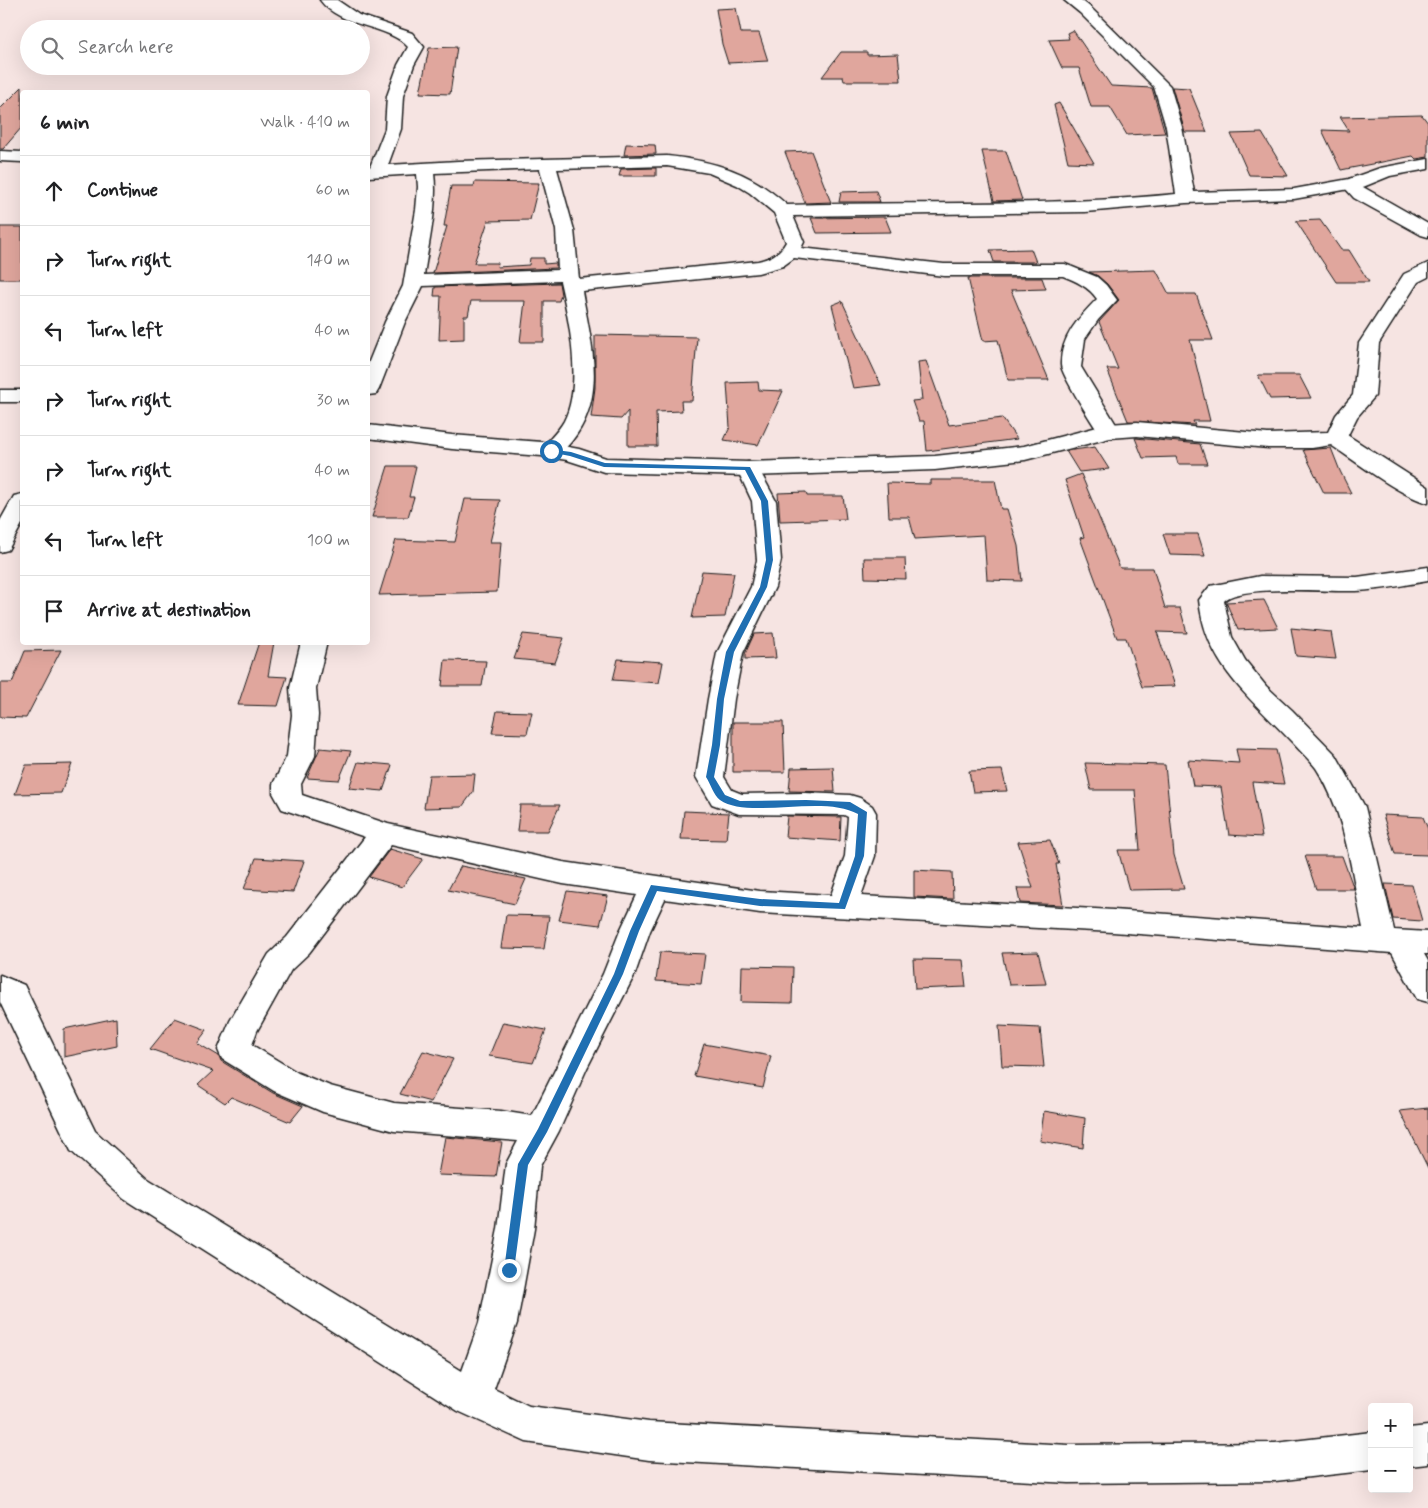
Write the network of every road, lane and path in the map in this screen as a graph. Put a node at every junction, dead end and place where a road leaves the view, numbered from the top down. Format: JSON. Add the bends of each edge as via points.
{"nodes":[{"id":1,"x":327,"y":0,"type":"edge"},
{"id":2,"x":1071,"y":0,"type":"edge"},
{"id":3,"x":360,"y":20,"type":"edge"},
{"id":4,"x":370,"y":23,"type":"edge"},
{"id":5,"x":0,"y":156,"type":"edge"},
{"id":6,"x":20,"y":157,"type":"edge"},
{"id":7,"x":548,"y":164,"type":"junction"},
{"id":8,"x":1428,"y":164,"type":"edge"},
{"id":9,"x":425,"y":169,"type":"junction"},
{"id":10,"x":372,"y":172,"type":"edge"},
{"id":11,"x":1355,"y":183,"type":"junction"},
{"id":12,"x":1186,"y":198,"type":"junction"},
{"id":13,"x":782,"y":211,"type":"junction"},
{"id":14,"x":1428,"y":230,"type":"edge"},
{"id":15,"x":790,"y":252,"type":"junction"},
{"id":16,"x":1428,"y":269,"type":"edge"},
{"id":17,"x":414,"y":280,"type":"junction"},
{"id":18,"x":570,"y":280,"type":"junction"},
{"id":19,"x":370,"y":383,"type":"edge"},
{"id":20,"x":0,"y":396,"type":"edge"},
{"id":21,"x":20,"y":396,"type":"edge"},
{"id":22,"x":1109,"y":431,"type":"junction"},
{"id":23,"x":370,"y":432,"type":"edge"},
{"id":24,"x":1336,"y":438,"type":"junction"},
{"id":25,"x":551,"y":451,"type":"junction"},
{"id":26,"x":748,"y":468,"type":"junction"},
{"id":27,"x":1428,"y":496,"type":"edge"},
{"id":28,"x":20,"y":506,"type":"edge"},
{"id":29,"x":0,"y":545,"type":"edge"},
{"id":30,"x":1428,"y":574,"type":"edge"},
{"id":31,"x":313,"y":645,"type":"edge"},
{"id":32,"x":384,"y":833,"type":"junction"},
{"id":33,"x":654,"y":888,"type":"junction"},
{"id":34,"x":842,"y":907,"type":"junction"},
{"id":35,"x":1404,"y":942,"type":"edge"},
{"id":36,"x":0,"y":988,"type":"edge"},
{"id":37,"x":1428,"y":990,"type":"edge"},
{"id":38,"x":542,"y":1132,"type":"junction"},
{"id":39,"x":472,"y":1398,"type":"junction"},
{"id":40,"x":1428,"y":1445,"type":"edge"},
{"id":41,"x":1413,"y":1447,"type":"edge"},
{"id":42,"x":1368,"y":1451,"type":"edge"}],
"edges":[{"from":1,"to":3,"type":"street"},
{"from":2,"to":12,"type":"street","via":[[1162,86],[1174,128]]},
{"from":4,"to":10,"type":"street","via":[[407,36],[416,47],[395,96],[393,129]]},
{"from":5,"to":6,"type":"street"},
{"from":7,"to":9,"type":"street"},
{"from":7,"to":13,"type":"street","via":[[668,161],[714,168],[741,179]]},
{"from":7,"to":18,"type":"street","via":[[565,230]]},
{"from":8,"to":11,"type":"street","via":[[1386,172]]},
{"from":9,"to":10,"type":"street"},
{"from":9,"to":17,"type":"street","via":[[425,210]]},
{"from":11,"to":12,"type":"street","via":[[1294,194]]},
{"from":11,"to":14,"type":"street","via":[[1354,188],[1360,194]]},
{"from":12,"to":13,"type":"street","via":[[1102,206]]},
{"from":13,"to":15,"type":"street","via":[[795,242]]},
{"from":15,"to":18,"type":"street","via":[[781,262],[758,266]]},
{"from":15,"to":22,"type":"street","via":[[944,270],[1066,270],[1100,287],[1107,300],[1075,339],[1071,367]]},
{"from":16,"to":24,"type":"street","via":[[1411,278],[1369,343],[1364,396],[1347,415]]},
{"from":17,"to":18,"type":"street"},
{"from":17,"to":19,"type":"street"},
{"from":18,"to":25,"type":"street","via":[[582,353],[583,390],[576,419]]},
{"from":20,"to":21,"type":"street"},
{"from":22,"to":24,"type":"street","via":[[1137,429],[1268,441]]},
{"from":22,"to":26,"type":"street","via":[[1025,453],[935,464]]},
{"from":23,"to":25,"type":"street"},
{"from":24,"to":27,"type":"street"},
{"from":25,"to":26,"type":"street","via":[[604,465]]},
{"from":26,"to":34,"type":"street","via":[[764,501],[769,560],[763,587],[730,652],[710,777],[722,798],[739,804],[850,805],[862,812],[860,856]]},
{"from":28,"to":29,"type":"street"},
{"from":30,"to":35,"type":"street","via":[[1357,584],[1260,584],[1219,591],[1212,600],[1219,637],[1234,664],[1326,762],[1351,807]]},
{"from":31,"to":32,"type":"street","via":[[303,688],[305,715],[301,756],[287,784],[287,793],[292,802]]},
{"from":32,"to":33,"type":"street","via":[[562,873]]},
{"from":32,"to":38,"type":"street","via":[[298,945],[280,962],[240,1030],[234,1050],[286,1082],[323,1098],[394,1117],[501,1125]]},
{"from":33,"to":34,"type":"street","via":[[760,902]]},
{"from":33,"to":38,"type":"street","via":[[619,974]]},
{"from":34,"to":35,"type":"street","via":[[1114,921]]},
{"from":35,"to":37,"type":"street"},
{"from":36,"to":39,"type":"street","via":[[12,994],[83,1141],[136,1189]]},
{"from":38,"to":39,"type":"street","via":[[523,1164],[516,1229],[498,1323]]},
{"from":39,"to":42,"type":"street","via":[[526,1424],[659,1442],[1069,1464],[1276,1462]]},
{"from":40,"to":41,"type":"street"}]}
